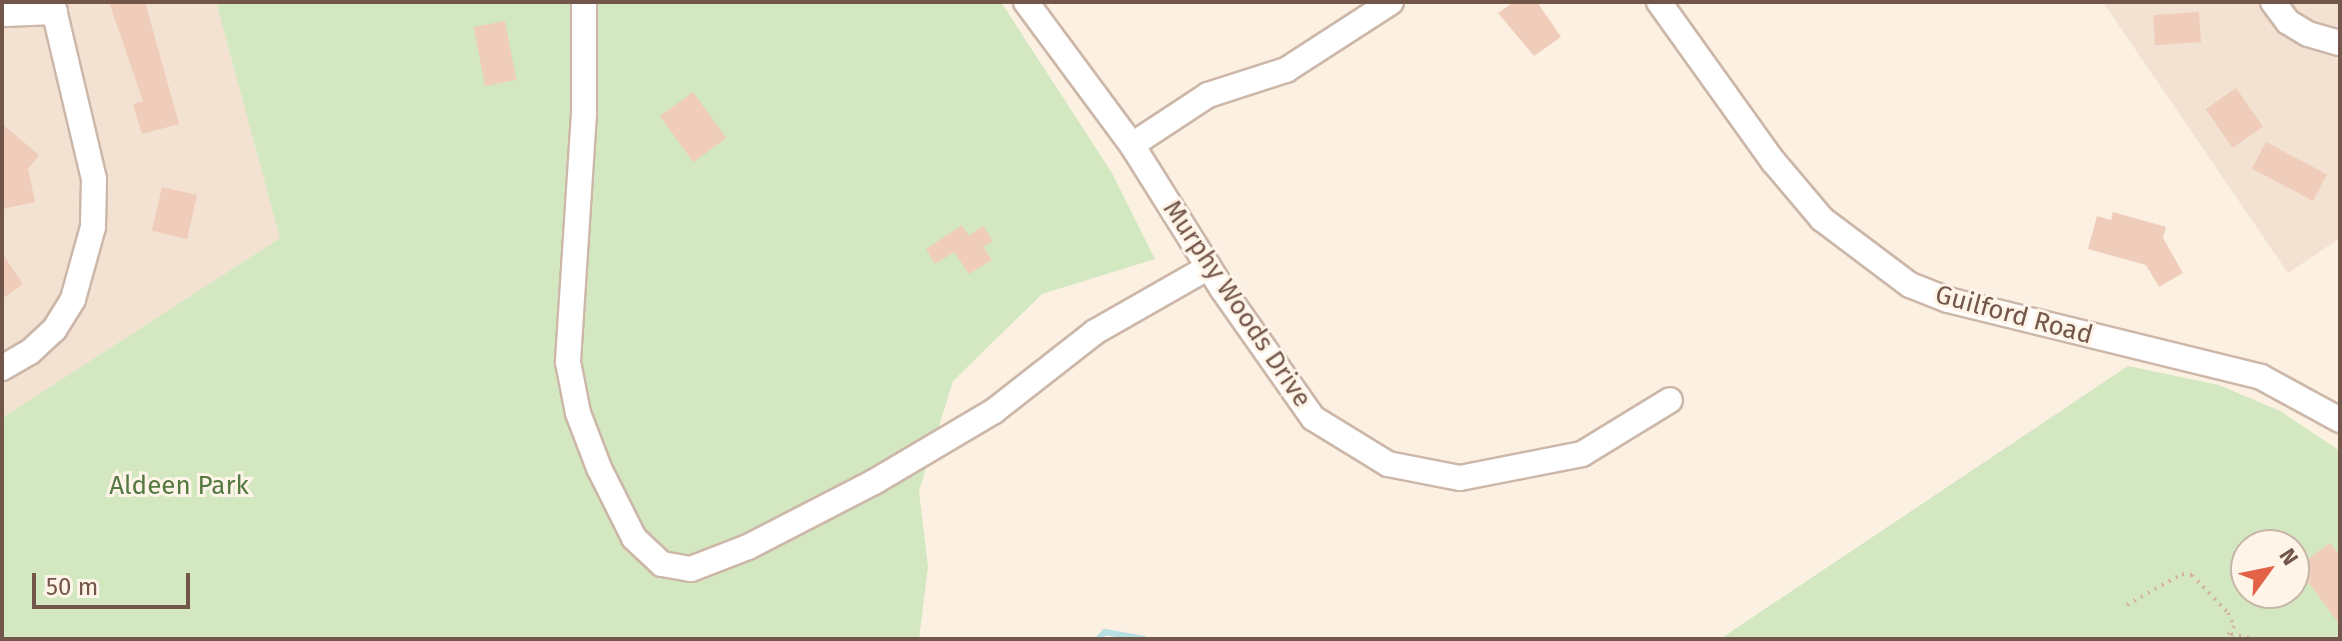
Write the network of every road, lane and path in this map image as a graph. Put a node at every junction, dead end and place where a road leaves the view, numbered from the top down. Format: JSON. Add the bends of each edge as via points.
{"nodes":[{"id":1,"x":584,"y":2,"type":"edge"},
{"id":2,"x":1026,"y":2,"type":"edge"},
{"id":3,"x":1391,"y":2,"type":"edge"},
{"id":4,"x":1659,"y":2,"type":"edge"},
{"id":5,"x":2273,"y":2,"type":"edge"},
{"id":6,"x":53,"y":7,"type":"edge"},
{"id":7,"x":2,"y":14,"type":"edge"},
{"id":8,"x":2332,"y":42,"type":"edge"},
{"id":9,"x":1132,"y":145,"type":"junction"},
{"id":10,"x":1209,"y":267,"type":"junction"},
{"id":11,"x":2,"y":368,"type":"edge"},
{"id":12,"x":1670,"y":400,"type":"dead end"},
{"id":13,"x":2340,"y":420,"type":"edge"},
{"id":14,"x":2127,"y":605,"type":"dead end"},
{"id":15,"x":2231,"y":634,"type":"junction"},
{"id":16,"x":2226,"y":639,"type":"edge"},
{"id":17,"x":2254,"y":639,"type":"edge"}],
"edges":[{"from":1,"to":10,"type":"street","via":[[584,113],[568,362],[578,413],[599,468],[634,538],[662,564],[691,569],[748,547],[874,482],[994,411],[1095,332]]},
{"from":2,"to":9,"type":"street","name":"Murphy Woods Drive"},
{"from":3,"to":9,"type":"street","via":[[1286,70],[1208,95]]},
{"from":4,"to":13,"type":"street","name":"Guilford Road","via":[[1773,161],[1822,219],[1910,285],[1948,300],[2261,377]]},
{"from":5,"to":8,"type":"street","via":[[2288,22]]},
{"from":6,"to":7,"type":"street"},
{"from":6,"to":11,"type":"street","via":[[94,179],[93,227],[73,299],[54,330]]},
{"from":9,"to":10,"type":"street","name":"Murphy Woods Drive"},
{"from":10,"to":12,"type":"street","name":"Murphy Woods Drive","via":[[1313,418],[1388,464],[1460,478],[1582,454]]},
{"from":14,"to":15,"type":"path","via":[[2182,574],[2192,575],[2228,613],[2234,626]]},
{"from":15,"to":16,"type":"path"},
{"from":15,"to":17,"type":"path"}]}
